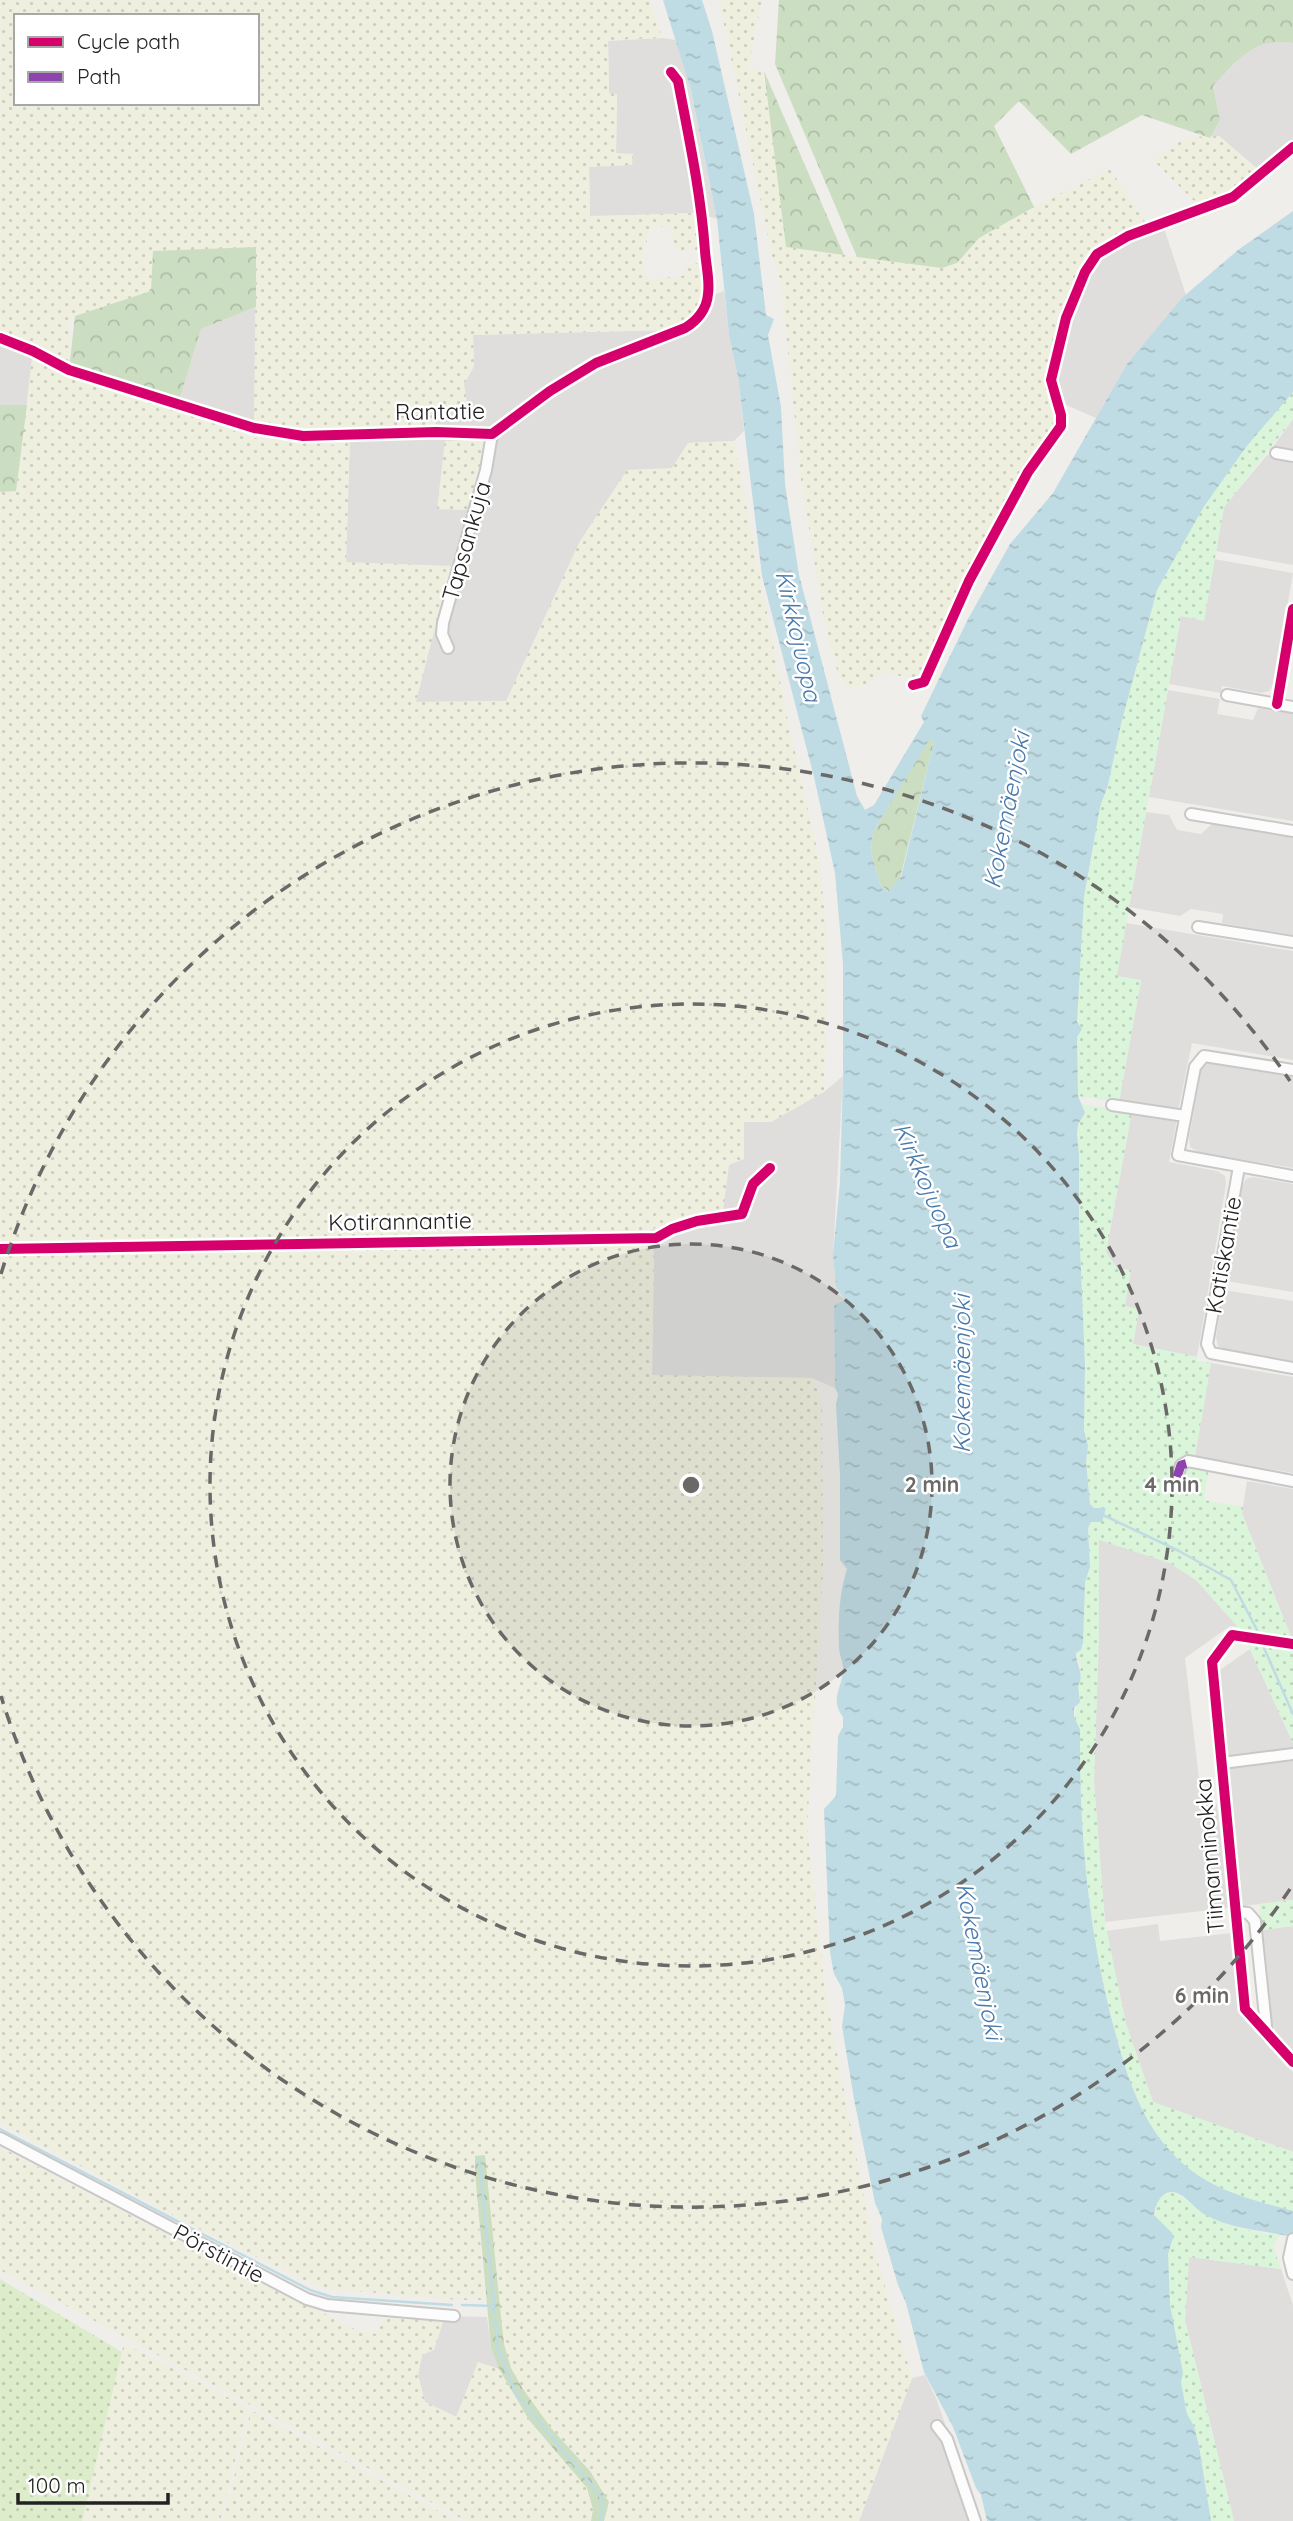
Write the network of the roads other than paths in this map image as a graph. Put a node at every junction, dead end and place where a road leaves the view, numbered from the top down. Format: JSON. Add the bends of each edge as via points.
{"nodes":[{"id":1,"x":671,"y":72,"type":"dead end"},
{"id":2,"x":1293,"y":147,"type":"edge"},
{"id":3,"x":0,"y":338,"type":"edge"},
{"id":4,"x":492,"y":434,"type":"junction"},
{"id":5,"x":1276,"y":453,"type":"dead end"},
{"id":6,"x":1293,"y":456,"type":"edge"},
{"id":7,"x":448,"y":648,"type":"dead end"},
{"id":8,"x":913,"y":685,"type":"dead end"},
{"id":9,"x":1227,"y":695,"type":"dead end"},
{"id":10,"x":1293,"y":707,"type":"edge"},
{"id":11,"x":1191,"y":814,"type":"dead end"},
{"id":12,"x":1293,"y":831,"type":"edge"},
{"id":13,"x":1198,"y":927,"type":"dead end"},
{"id":14,"x":1293,"y":942,"type":"edge"},
{"id":15,"x":1293,"y":1070,"type":"edge"},
{"id":16,"x":1112,"y":1105,"type":"dead end"},
{"id":17,"x":1185,"y":1116,"type":"junction"},
{"id":18,"x":1239,"y":1167,"type":"junction"},
{"id":19,"x":770,"y":1168,"type":"dead end"},
{"id":20,"x":1293,"y":1176,"type":"edge"},
{"id":21,"x":0,"y":1249,"type":"edge"},
{"id":22,"x":1293,"y":1368,"type":"edge"},
{"id":23,"x":1177,"y":1476,"type":"dead end"},
{"id":24,"x":1293,"y":1481,"type":"edge"},
{"id":25,"x":1293,"y":1644,"type":"edge"},
{"id":26,"x":1293,"y":1754,"type":"edge"},
{"id":27,"x":1222,"y":1763,"type":"junction"},
{"id":28,"x":1237,"y":1912,"type":"junction"},
{"id":29,"x":1267,"y":2035,"type":"junction"},
{"id":30,"x":1293,"y":2062,"type":"edge"},
{"id":31,"x":0,"y":2138,"type":"edge"},
{"id":32,"x":1293,"y":2240,"type":"edge"},
{"id":33,"x":1293,"y":2274,"type":"edge"},
{"id":34,"x":454,"y":2316,"type":"dead end"},
{"id":35,"x":937,"y":2426,"type":"dead end"},
{"id":36,"x":975,"y":2521,"type":"edge"}],
"edges":[{"from":1,"to":4,"type":"street","name":"Rantatie","via":[[678,81],[703,220],[708,295],[703,312],[685,328],[596,363]]},
{"from":2,"to":8,"type":"street","via":[[1233,197],[1128,236],[1097,254],[1066,318],[1051,380],[1061,426],[1028,472],[982,556],[924,682]]},
{"from":3,"to":4,"type":"street","name":"Rantatie","via":[[69,370],[254,428],[303,436]]},
{"from":4,"to":7,"type":"street","name":"Tapsankuja","via":[[443,622]]},
{"from":5,"to":6,"type":"street"},
{"from":9,"to":10,"type":"street"},
{"from":11,"to":12,"type":"street"},
{"from":13,"to":14,"type":"street"},
{"from":15,"to":17,"type":"street","via":[[1204,1056],[1195,1067]]},
{"from":16,"to":17,"type":"street"},
{"from":17,"to":18,"type":"street","via":[[1178,1155]]},
{"from":18,"to":20,"type":"street"},
{"from":18,"to":22,"type":"street","name":"Katiskantie","via":[[1206,1344],[1211,1353]]},
{"from":19,"to":21,"type":"street","name":"Kotirannantie","via":[[753,1184],[742,1214],[697,1221],[656,1238]]},
{"from":23,"to":24,"type":"street","via":[[1181,1465],[1192,1462]]},
{"from":25,"to":27,"type":"street","name":"Tiimanninokka","via":[[1232,1635],[1212,1661]]},
{"from":26,"to":27,"type":"street"},
{"from":27,"to":28,"type":"street","name":"Tiimanninokka"},
{"from":28,"to":29,"type":"street","name":"Tiimanninokka","via":[[1245,2008]]},
{"from":28,"to":29,"type":"street","name":"Tiimanninokka","via":[[1248,1913],[1255,1921]]},
{"from":29,"to":30,"type":"street","name":"Tiimanninokka"},
{"from":31,"to":34,"type":"street","name":"Pörstintie","via":[[307,2300]]},
{"from":32,"to":33,"type":"street","via":[[1289,2258]]},
{"from":35,"to":36,"type":"street","via":[[947,2439]]}]}
